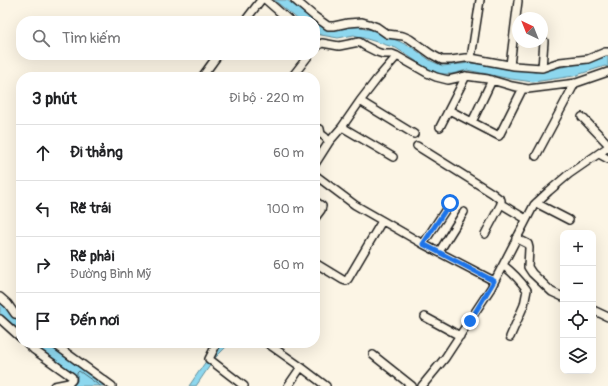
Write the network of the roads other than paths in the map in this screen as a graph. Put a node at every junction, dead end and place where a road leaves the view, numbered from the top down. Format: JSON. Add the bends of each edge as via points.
{"nodes":[{"id":1,"x":261,"y":0,"type":"edge"},
{"id":2,"x":266,"y":0,"type":"edge"},
{"id":3,"x":295,"y":0,"type":"edge"},
{"id":4,"x":480,"y":0,"type":"edge"},
{"id":5,"x":518,"y":1,"type":"edge"},
{"id":6,"x":249,"y":16,"type":"edge"},
{"id":7,"x":284,"y":16,"type":"edge"},
{"id":8,"x":314,"y":16,"type":"edge"},
{"id":9,"x":320,"y":20,"type":"edge"},
{"id":10,"x":322,"y":43,"type":"edge"},
{"id":11,"x":543,"y":48,"type":"edge"},
{"id":12,"x":608,"y":52,"type":"edge"},
{"id":13,"x":398,"y":56,"type":"junction"},
{"id":14,"x":471,"y":58,"type":"junction"},
{"id":15,"x":214,"y":60,"type":"edge"},
{"id":16,"x":305,"y":60,"type":"edge"},
{"id":17,"x":510,"y":65,"type":"junction"},
{"id":18,"x":542,"y":68,"type":"junction"},
{"id":19,"x":206,"y":72,"type":"edge"},
{"id":20,"x":296,"y":72,"type":"edge"},
{"id":21,"x":608,"y":72,"type":"edge"},
{"id":22,"x":466,"y":76,"type":"junction"},
{"id":23,"x":492,"y":80,"type":"junction"},
{"id":24,"x":575,"y":83,"type":"junction"},
{"id":25,"x":523,"y":88,"type":"junction"},
{"id":26,"x":360,"y":101,"type":"junction"},
{"id":27,"x":449,"y":110,"type":"junction"},
{"id":28,"x":582,"y":117,"type":"dead end"},
{"id":29,"x":472,"y":122,"type":"junction"},
{"id":30,"x":342,"y":127,"type":"junction"},
{"id":31,"x":440,"y":127,"type":"dead end"},
{"id":32,"x":320,"y":129,"type":"dead end"},
{"id":33,"x":414,"y":134,"type":"dead end"},
{"id":34,"x":330,"y":142,"type":"junction"},
{"id":35,"x":417,"y":146,"type":"dead end"},
{"id":36,"x":608,"y":146,"type":"edge"},
{"id":37,"x":598,"y":154,"type":"junction"},
{"id":38,"x":536,"y":156,"type":"dead end"},
{"id":39,"x":320,"y":157,"type":"edge"},
{"id":40,"x":393,"y":157,"type":"dead end"},
{"id":41,"x":608,"y":159,"type":"edge"},
{"id":42,"x":320,"y":179,"type":"edge"},
{"id":43,"x":450,"y":203,"type":"dead end"},
{"id":44,"x":536,"y":203,"type":"junction"},
{"id":45,"x":501,"y":204,"type":"junction"},
{"id":46,"x":464,"y":212,"type":"dead end"},
{"id":47,"x":526,"y":219,"type":"junction"},
{"id":48,"x":569,"y":220,"type":"dead end"},
{"id":49,"x":382,"y":221,"type":"junction"},
{"id":50,"x":485,"y":234,"type":"dead end"},
{"id":51,"x":516,"y":238,"type":"junction"},
{"id":52,"x":423,"y":244,"type":"junction"},
{"id":53,"x":439,"y":252,"type":"junction"},
{"id":54,"x":503,"y":265,"type":"junction"},
{"id":55,"x":320,"y":266,"type":"edge"},
{"id":56,"x":494,"y":281,"type":"junction"},
{"id":57,"x":560,"y":296,"type":"edge"},
{"id":58,"x":0,"y":297,"type":"edge"},
{"id":59,"x":596,"y":312,"type":"edge"},
{"id":60,"x":16,"y":314,"type":"edge"},
{"id":61,"x":425,"y":317,"type":"dead end"},
{"id":62,"x":608,"y":318,"type":"edge"},
{"id":63,"x":0,"y":319,"type":"edge"},
{"id":64,"x":16,"y":333,"type":"edge"},
{"id":65,"x":460,"y":336,"type":"junction"},
{"id":66,"x":510,"y":337,"type":"dead end"},
{"id":67,"x":32,"y":348,"type":"edge"},
{"id":68,"x":60,"y":348,"type":"edge"},
{"id":69,"x":214,"y":348,"type":"edge"},
{"id":70,"x":274,"y":348,"type":"edge"},
{"id":71,"x":373,"y":355,"type":"dead end"},
{"id":72,"x":301,"y":367,"type":"junction"},
{"id":73,"x":54,"y":386,"type":"edge"},
{"id":74,"x":112,"y":386,"type":"edge"},
{"id":75,"x":244,"y":386,"type":"edge"},
{"id":76,"x":288,"y":386,"type":"edge"},
{"id":77,"x":326,"y":386,"type":"edge"},
{"id":78,"x":412,"y":386,"type":"edge"},
{"id":79,"x":422,"y":386,"type":"edge"}],
"edges":[{"from":1,"to":6,"type":"street"},
{"from":2,"to":7,"type":"street"},
{"from":3,"to":8,"type":"street"},
{"from":4,"to":14,"type":"street"},
{"from":5,"to":17,"type":"street"},
{"from":9,"to":14,"type":"street","via":[[328,26],[362,22],[369,24],[387,34],[410,39],[442,60]]},
{"from":10,"to":13,"type":"street","via":[[338,46],[359,42],[377,52]]},
{"from":11,"to":18,"type":"street"},
{"from":12,"to":18,"type":"street","via":[[588,59],[560,62]]},
{"from":13,"to":22,"type":"street","via":[[436,77],[448,80]]},
{"from":13,"to":26,"type":"street"},
{"from":14,"to":17,"type":"street"},
{"from":15,"to":19,"type":"street"},
{"from":16,"to":20,"type":"street"},
{"from":17,"to":18,"type":"street"},
{"from":21,"to":24,"type":"street"},
{"from":22,"to":23,"type":"street"},
{"from":22,"to":27,"type":"street"},
{"from":23,"to":25,"type":"street"},
{"from":23,"to":29,"type":"street"},
{"from":24,"to":25,"type":"street","via":[[528,90]]},
{"from":24,"to":38,"type":"street"},
{"from":25,"to":29,"type":"street","via":[[499,136]]},
{"from":26,"to":30,"type":"street"},
{"from":26,"to":33,"type":"street"},
{"from":27,"to":29,"type":"street"},
{"from":27,"to":31,"type":"street"},
{"from":28,"to":36,"type":"street"},
{"from":30,"to":34,"type":"street"},
{"from":30,"to":40,"type":"street"},
{"from":32,"to":34,"type":"street","via":[[321,134]]},
{"from":34,"to":39,"type":"street"},
{"from":35,"to":45,"type":"street","via":[[492,193],[501,200]]},
{"from":36,"to":37,"type":"street"},
{"from":37,"to":41,"type":"street"},
{"from":37,"to":44,"type":"street","via":[[554,186]]},
{"from":42,"to":49,"type":"street"},
{"from":43,"to":52,"type":"street"},
{"from":44,"to":47,"type":"street"},
{"from":44,"to":48,"type":"street"},
{"from":45,"to":47,"type":"street"},
{"from":45,"to":50,"type":"street"},
{"from":46,"to":53,"type":"street"},
{"from":47,"to":51,"type":"street"},
{"from":49,"to":52,"type":"street"},
{"from":49,"to":55,"type":"street","via":[[346,281]]},
{"from":51,"to":54,"type":"street"},
{"from":51,"to":57,"type":"street","via":[[528,244],[528,267],[532,273],[552,292]]},
{"from":52,"to":53,"type":"street"},
{"from":53,"to":56,"type":"street"},
{"from":54,"to":56,"type":"street"},
{"from":54,"to":66,"type":"street","via":[[527,290],[524,305]]},
{"from":56,"to":65,"type":"street"},
{"from":58,"to":60,"type":"street"},
{"from":59,"to":62,"type":"street"},
{"from":61,"to":65,"type":"street"},
{"from":63,"to":64,"type":"street"},
{"from":65,"to":79,"type":"street"},
{"from":67,"to":73,"type":"street","via":[[72,377],[69,383]]},
{"from":68,"to":74,"type":"street"},
{"from":69,"to":75,"type":"street","via":[[209,359]]},
{"from":70,"to":72,"type":"street"},
{"from":71,"to":78,"type":"street"},
{"from":72,"to":76,"type":"street"},
{"from":72,"to":77,"type":"street"}]}
